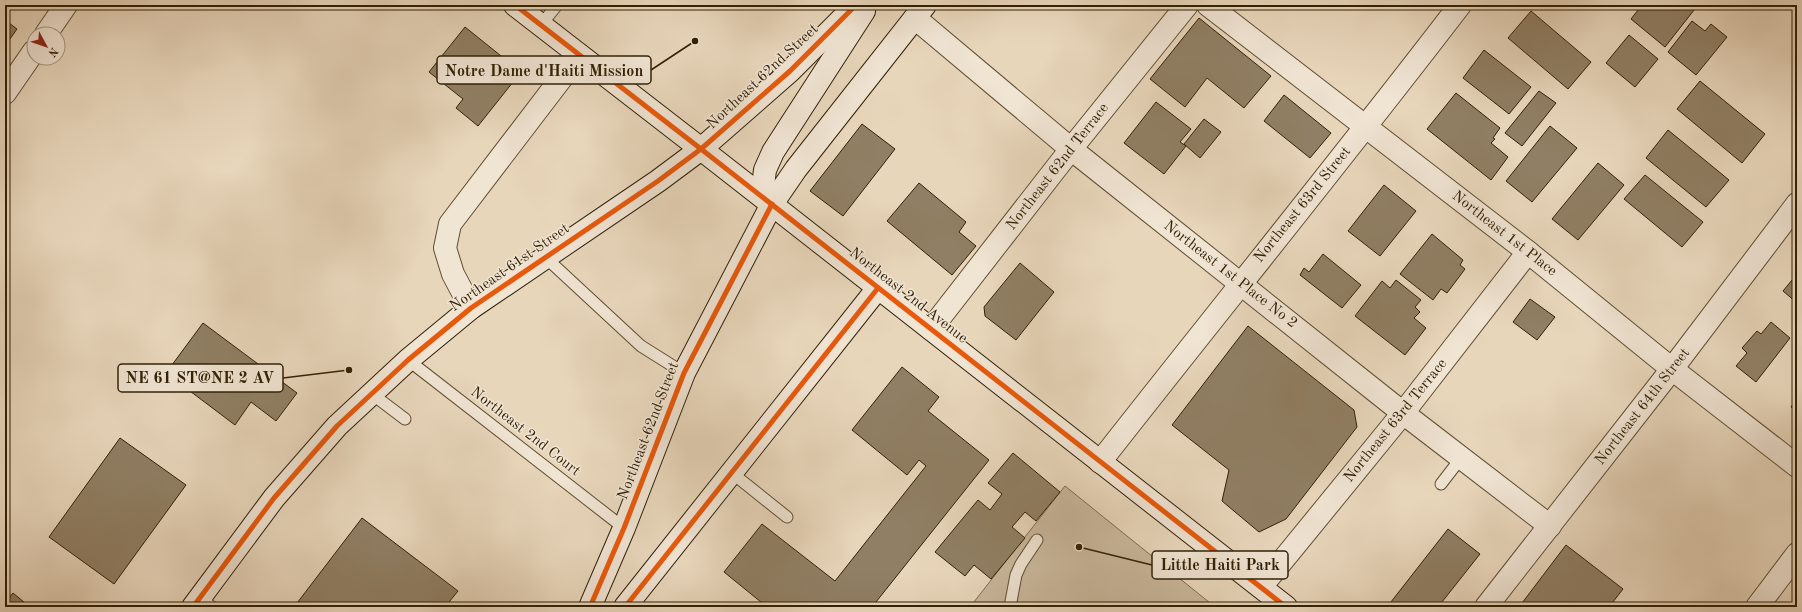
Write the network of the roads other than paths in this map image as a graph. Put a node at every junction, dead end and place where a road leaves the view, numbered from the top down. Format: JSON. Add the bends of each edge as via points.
{"nodes":[{"id":1,"x":66,"y":5,"type":"edge"},
{"id":2,"x":515,"y":5,"type":"edge"},
{"id":3,"x":557,"y":5,"type":"edge"},
{"id":4,"x":856,"y":5,"type":"edge"},
{"id":5,"x":868,"y":5,"type":"edge"},
{"id":6,"x":1187,"y":5,"type":"edge"},
{"id":7,"x":1208,"y":5,"type":"edge"},
{"id":8,"x":1460,"y":5,"type":"edge"},
{"id":9,"x":920,"y":11,"type":"edge"},
{"id":10,"x":541,"y":25,"type":"junction"},
{"id":11,"x":52,"y":26,"type":"edge"},
{"id":12,"x":579,"y":55,"type":"junction"},
{"id":13,"x":26,"y":63,"type":"edge"},
{"id":14,"x":5,"y":93,"type":"edge"},
{"id":15,"x":1366,"y":128,"type":"junction"},
{"id":16,"x":701,"y":149,"type":"junction"},
{"id":17,"x":1071,"y":149,"type":"junction"},
{"id":18,"x":772,"y":204,"type":"junction"},
{"id":19,"x":1796,"y":209,"type":"edge"},
{"id":20,"x":1528,"y":252,"type":"junction"},
{"id":21,"x":545,"y":257,"type":"junction"},
{"id":22,"x":1240,"y":283,"type":"junction"},
{"id":23,"x":878,"y":288,"type":"junction"},
{"id":24,"x":471,"y":308,"type":"junction"},
{"id":25,"x":930,"y":329,"type":"junction"},
{"id":26,"x":408,"y":360,"type":"junction"},
{"id":27,"x":1672,"y":369,"type":"junction"},
{"id":28,"x":684,"y":374,"type":"junction"},
{"id":29,"x":372,"y":394,"type":"junction"},
{"id":30,"x":1403,"y":414,"type":"junction"},
{"id":31,"x":405,"y":419,"type":"dead end"},
{"id":32,"x":1461,"y":458,"type":"junction"},
{"id":33,"x":1100,"y":462,"type":"junction"},
{"id":34,"x":1797,"y":466,"type":"edge"},
{"id":35,"x":732,"y":473,"type":"junction"},
{"id":36,"x":1441,"y":484,"type":"dead end"},
{"id":37,"x":787,"y":517,"type":"dead end"},
{"id":38,"x":1550,"y":526,"type":"junction"},
{"id":39,"x":624,"y":528,"type":"junction"},
{"id":40,"x":1037,"y":540,"type":"dead end"},
{"id":41,"x":1797,"y":554,"type":"edge"},
{"id":42,"x":1261,"y":587,"type":"junction"},
{"id":43,"x":201,"y":604,"type":"edge"},
{"id":44,"x":590,"y":607,"type":"edge"},
{"id":45,"x":625,"y":607,"type":"edge"},
{"id":46,"x":1010,"y":607,"type":"edge"},
{"id":47,"x":1286,"y":607,"type":"edge"},
{"id":48,"x":1486,"y":607,"type":"edge"},
{"id":49,"x":1756,"y":607,"type":"edge"}],
"edges":[{"from":1,"to":11,"type":"street"},
{"from":2,"to":10,"type":"street","name":"Northeast 2nd Avenue"},
{"from":3,"to":10,"type":"lane"},
{"from":4,"to":16,"type":"street","name":"Northeast 62nd Street","via":[[790,71]]},
{"from":5,"to":18,"type":"street","via":[[773,152],[765,170],[763,186]]},
{"from":6,"to":17,"type":"street","name":"Northeast 62nd Terrace"},
{"from":7,"to":15,"type":"street","name":"Northeast 1st Place"},
{"from":8,"to":15,"type":"street","name":"Northeast 63rd Street"},
{"from":9,"to":17,"type":"street","name":"Northeast 1st Place No 2"},
{"from":9,"to":18,"type":"street","name":"Northeast 62nd Street","via":[[796,169]]},
{"from":10,"to":12,"type":"street","name":"Northeast 2nd Avenue"},
{"from":12,"to":16,"type":"street","name":"Northeast 2nd Avenue"},
{"from":12,"to":24,"type":"street","name":"Northeast 61st Street","via":[[450,224],[445,248],[453,274]]},
{"from":13,"to":14,"type":"street"},
{"from":15,"to":20,"type":"street","name":"Northeast 1st Place"},
{"from":15,"to":22,"type":"street","name":"Northeast 63rd Street"},
{"from":16,"to":18,"type":"street","name":"Northeast 2nd Avenue"},
{"from":16,"to":21,"type":"street","name":"Northeast 61st Street"},
{"from":17,"to":22,"type":"street","name":"Northeast 1st Place No 2"},
{"from":17,"to":25,"type":"street","name":"Northeast 62nd Terrace"},
{"from":18,"to":23,"type":"street","name":"Northeast 2nd Avenue"},
{"from":18,"to":28,"type":"street","name":"Northeast 62nd Street"},
{"from":19,"to":27,"type":"street","name":"Northeast 64th Street"},
{"from":20,"to":27,"type":"street","name":"Northeast 1st Place"},
{"from":20,"to":30,"type":"street","name":"Northeast 63rd Terrace"},
{"from":21,"to":24,"type":"street","name":"Northeast 61st Street"},
{"from":21,"to":28,"type":"lane","via":[[641,346]]},
{"from":22,"to":30,"type":"street","name":"Northeast 1st Place No 2"},
{"from":22,"to":33,"type":"street","name":"Northeast 63rd Street"},
{"from":23,"to":25,"type":"street","name":"Northeast 2nd Avenue"},
{"from":23,"to":35,"type":"street"},
{"from":24,"to":26,"type":"street","name":"Northeast 61st Street"},
{"from":25,"to":33,"type":"street","name":"Northeast 2nd Avenue"},
{"from":26,"to":29,"type":"street","name":"Northeast 61st Street"},
{"from":26,"to":39,"type":"lane","name":"Northeast 2nd Court"},
{"from":27,"to":34,"type":"street","name":"Northeast 1st Place"},
{"from":27,"to":38,"type":"street","name":"Northeast 64th Street"},
{"from":28,"to":39,"type":"street","name":"Northeast 62nd Street"},
{"from":29,"to":31,"type":"lane"},
{"from":29,"to":43,"type":"street","name":"Northeast 61st Street","via":[[337,426],[274,498]]},
{"from":30,"to":32,"type":"street","name":"Northeast 1st Place No 2"},
{"from":30,"to":42,"type":"street","name":"Northeast 63rd Terrace"},
{"from":32,"to":36,"type":"lane"},
{"from":32,"to":38,"type":"street","name":"Northeast 1st Place No 2"},
{"from":33,"to":42,"type":"street","name":"Northeast 2nd Avenue"},
{"from":35,"to":37,"type":"lane"},
{"from":35,"to":45,"type":"street"},
{"from":38,"to":48,"type":"street","name":"Northeast 64th Street"},
{"from":39,"to":44,"type":"street","name":"Northeast 62nd Street"},
{"from":40,"to":46,"type":"lane","via":[[1016,575]]},
{"from":41,"to":49,"type":"street"},
{"from":42,"to":47,"type":"street","name":"Northeast 2nd Avenue"}]}
